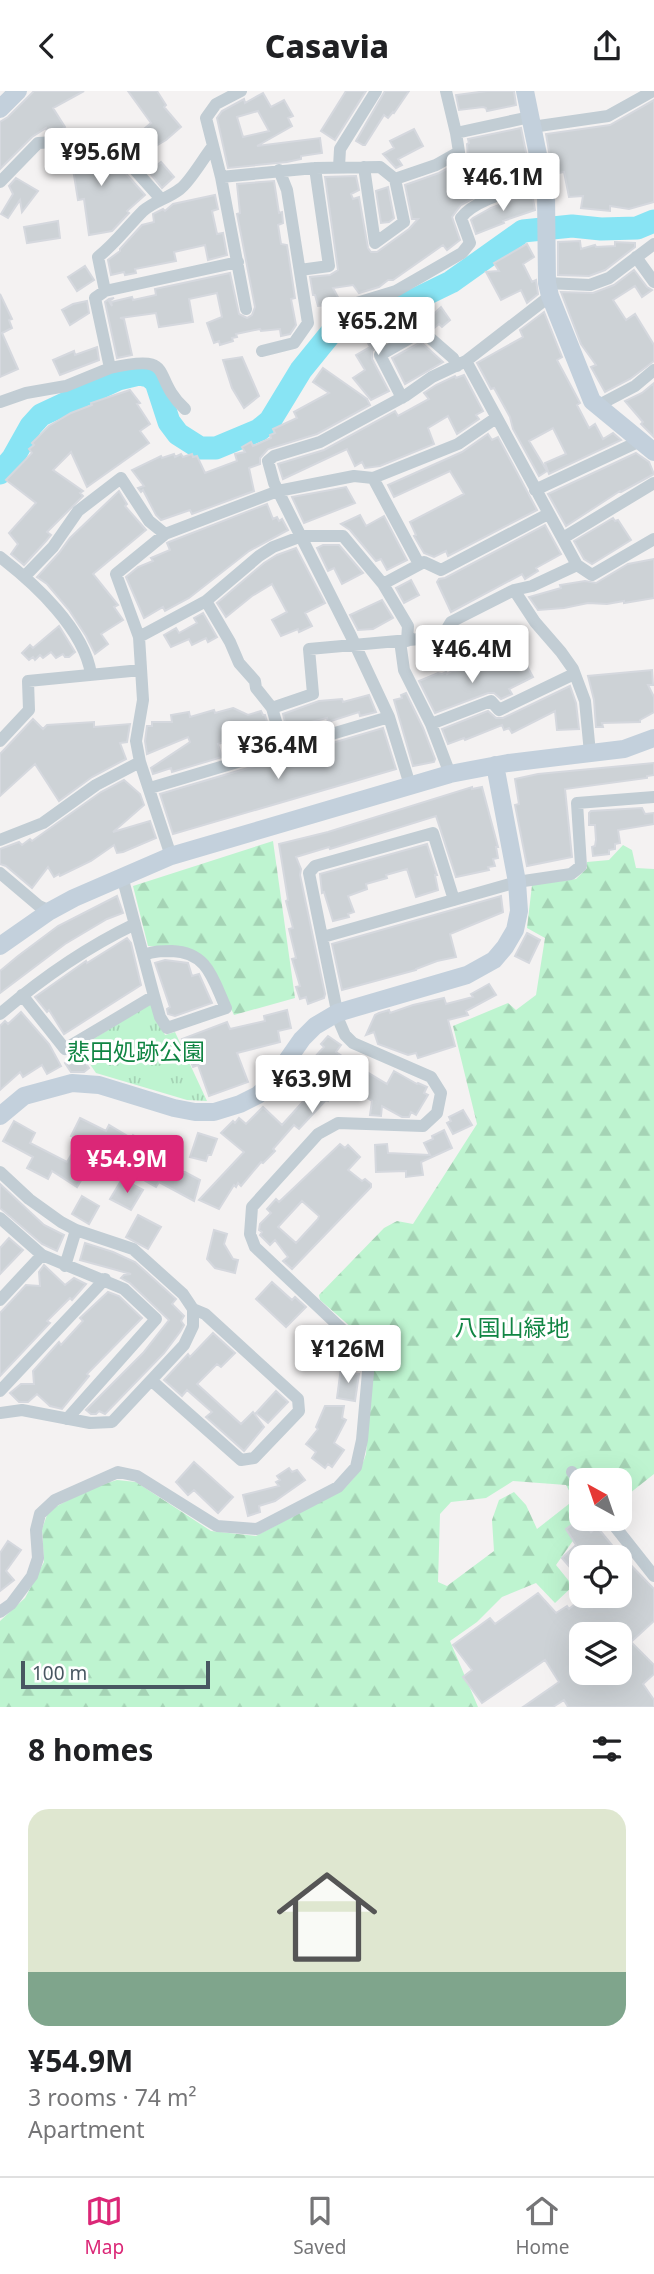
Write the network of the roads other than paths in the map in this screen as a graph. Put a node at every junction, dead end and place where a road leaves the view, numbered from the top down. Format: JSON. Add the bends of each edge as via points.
{"nodes":[{"id":1,"x":18,"y":91,"type":"edge"},
{"id":2,"x":241,"y":91,"type":"edge"},
{"id":3,"x":376,"y":91,"type":"edge"},
{"id":4,"x":446,"y":91,"type":"edge"},
{"id":5,"x":525,"y":91,"type":"edge"},
{"id":6,"x":653,"y":91,"type":"edge"},
{"id":7,"x":0,"y":110,"type":"edge"},
{"id":8,"x":531,"y":122,"type":"junction"},
{"id":9,"x":456,"y":132,"type":"junction"},
{"id":10,"x":213,"y":146,"type":"junction"},
{"id":11,"x":339,"y":167,"type":"junction"},
{"id":12,"x":364,"y":167,"type":"junction"},
{"id":13,"x":315,"y":168,"type":"junction"},
{"id":14,"x":279,"y":170,"type":"junction"},
{"id":15,"x":221,"y":177,"type":"junction"},
{"id":16,"x":395,"y":179,"type":"junction"},
{"id":17,"x":543,"y":180,"type":"junction"},
{"id":18,"x":0,"y":182,"type":"edge"},
{"id":19,"x":162,"y":199,"type":"junction"},
{"id":20,"x":654,"y":244,"type":"edge"},
{"id":21,"x":636,"y":257,"type":"junction"},
{"id":22,"x":238,"y":262,"type":"junction"},
{"id":23,"x":299,"y":270,"type":"junction"},
{"id":24,"x":654,"y":282,"type":"edge"},
{"id":25,"x":549,"y":290,"type":"junction"},
{"id":26,"x":104,"y":291,"type":"junction"},
{"id":27,"x":347,"y":306,"type":"dead end"},
{"id":28,"x":246,"y":309,"type":"dead end"},
{"id":29,"x":262,"y":351,"type":"dead end"},
{"id":30,"x":462,"y":364,"type":"junction"},
{"id":31,"x":110,"y":368,"type":"junction"},
{"id":32,"x":654,"y":370,"type":"edge"},
{"id":33,"x":402,"y":398,"type":"junction"},
{"id":34,"x":0,"y":403,"type":"edge"},
{"id":35,"x":597,"y":406,"type":"junction"},
{"id":36,"x":185,"y":409,"type":"dead end"},
{"id":37,"x":496,"y":418,"type":"junction"},
{"id":38,"x":647,"y":447,"type":"edge"},
{"id":39,"x":373,"y":478,"type":"junction"},
{"id":40,"x":654,"y":483,"type":"edge"},
{"id":41,"x":535,"y":490,"type":"junction"},
{"id":42,"x":278,"y":491,"type":"junction"},
{"id":43,"x":548,"y":514,"type":"junction"},
{"id":44,"x":165,"y":534,"type":"junction"},
{"id":45,"x":302,"y":536,"type":"junction"},
{"id":46,"x":563,"y":538,"type":"junction"},
{"id":47,"x":654,"y":539,"type":"edge"},
{"id":48,"x":0,"y":557,"type":"edge"},
{"id":49,"x":419,"y":564,"type":"junction"},
{"id":50,"x":576,"y":565,"type":"junction"},
{"id":51,"x":24,"y":576,"type":"junction"},
{"id":52,"x":383,"y":584,"type":"junction"},
{"id":53,"x":514,"y":590,"type":"junction"},
{"id":54,"x":206,"y":601,"type":"junction"},
{"id":55,"x":139,"y":638,"type":"junction"},
{"id":56,"x":403,"y":641,"type":"junction"},
{"id":57,"x":356,"y":645,"type":"junction"},
{"id":58,"x":141,"y":670,"type":"junction"},
{"id":59,"x":91,"y":674,"type":"junction"},
{"id":60,"x":573,"y":674,"type":"junction"},
{"id":61,"x":272,"y":708,"type":"junction"},
{"id":62,"x":389,"y":717,"type":"junction"},
{"id":63,"x":431,"y":724,"type":"junction"},
{"id":64,"x":654,"y":738,"type":"edge"},
{"id":65,"x":0,"y":741,"type":"edge"},
{"id":66,"x":284,"y":749,"type":"junction"},
{"id":67,"x":590,"y":753,"type":"junction"},
{"id":68,"x":140,"y":762,"type":"junction"},
{"id":69,"x":495,"y":765,"type":"junction"},
{"id":70,"x":450,"y":774,"type":"junction"},
{"id":71,"x":410,"y":785,"type":"junction"},
{"id":72,"x":150,"y":788,"type":"junction"},
{"id":73,"x":654,"y":797,"type":"edge"},
{"id":74,"x":0,"y":840,"type":"edge"},
{"id":75,"x":171,"y":856,"type":"junction"},
{"id":76,"x":0,"y":873,"type":"edge"},
{"id":77,"x":122,"y":876,"type":"junction"},
{"id":78,"x":517,"y":882,"type":"junction"},
{"id":79,"x":454,"y":900,"type":"junction"},
{"id":80,"x":50,"y":911,"type":"junction"},
{"id":81,"x":135,"y":924,"type":"junction"},
{"id":82,"x":323,"y":937,"type":"junction"},
{"id":83,"x":0,"y":946,"type":"edge"},
{"id":84,"x":144,"y":955,"type":"junction"},
{"id":85,"x":22,"y":995,"type":"junction"},
{"id":86,"x":154,"y":996,"type":"junction"},
{"id":87,"x":337,"y":1013,"type":"junction"},
{"id":88,"x":0,"y":1014,"type":"edge"},
{"id":89,"x":0,"y":1116,"type":"edge"},
{"id":90,"x":0,"y":1171,"type":"edge"},
{"id":91,"x":0,"y":1218,"type":"edge"},
{"id":92,"x":76,"y":1230,"type":"junction"},
{"id":93,"x":42,"y":1255,"type":"junction"},
{"id":94,"x":65,"y":1266,"type":"junction"},
{"id":95,"x":105,"y":1279,"type":"junction"},
{"id":96,"x":0,"y":1300,"type":"edge"},
{"id":97,"x":194,"y":1309,"type":"junction"},
{"id":98,"x":152,"y":1381,"type":"junction"},
{"id":99,"x":0,"y":1391,"type":"edge"},
{"id":100,"x":0,"y":1413,"type":"edge"},
{"id":101,"x":67,"y":1419,"type":"junction"},
{"id":102,"x":618,"y":1531,"type":"edge"},
{"id":103,"x":654,"y":1576,"type":"edge"},
{"id":104,"x":0,"y":1612,"type":"edge"}],
"edges":[{"from":1,"to":7,"type":"street"},
{"from":2,"to":10,"type":"street","via":[[209,111],[206,118]]},
{"from":3,"to":11,"type":"street","via":[[340,149]]},
{"from":4,"to":9,"type":"street"},
{"from":5,"to":8,"type":"street"},
{"from":6,"to":8,"type":"street","via":[[608,116]]},
{"from":8,"to":9,"type":"street"},
{"from":8,"to":17,"type":"street"},
{"from":9,"to":16,"type":"street","via":[[459,152]]},
{"from":10,"to":15,"type":"street"},
{"from":10,"to":19,"type":"street","via":[[184,186]]},
{"from":11,"to":12,"type":"street"},
{"from":11,"to":13,"type":"street"},
{"from":12,"to":16,"type":"street","via":[[380,167]]},
{"from":12,"to":16,"type":"street","via":[[375,243],[404,222]]},
{"from":13,"to":14,"type":"street"},
{"from":13,"to":23,"type":"street","via":[[329,266]]},
{"from":14,"to":15,"type":"street"},
{"from":14,"to":23,"type":"street","via":[[287,190]]},
{"from":15,"to":22,"type":"street"},
{"from":17,"to":25,"type":"street"},
{"from":17,"to":27,"type":"street","via":[[466,212],[461,218],[470,243],[462,253],[396,292]]},
{"from":18,"to":19,"type":"street","via":[[38,143],[98,134]]},
{"from":19,"to":26,"type":"street","via":[[97,257]]},
{"from":20,"to":21,"type":"street"},
{"from":21,"to":24,"type":"street"},
{"from":21,"to":25,"type":"street","via":[[609,278]]},
{"from":22,"to":26,"type":"street"},
{"from":22,"to":28,"type":"street"},
{"from":23,"to":29,"type":"street","via":[[308,323],[294,343]]},
{"from":25,"to":30,"type":"street"},
{"from":25,"to":35,"type":"street","via":[[589,396]]},
{"from":26,"to":31,"type":"street","via":[[95,298]]},
{"from":30,"to":33,"type":"street"},
{"from":30,"to":33,"type":"street","via":[[422,331],[380,355]]},
{"from":30,"to":37,"type":"street"},
{"from":31,"to":34,"type":"street","via":[[66,386]]},
{"from":31,"to":36,"type":"street","via":[[149,362],[163,373]]},
{"from":32,"to":35,"type":"street"},
{"from":33,"to":42,"type":"street","via":[[320,442],[274,456],[268,461],[269,472]]},
{"from":35,"to":38,"type":"street"},
{"from":37,"to":39,"type":"street","via":[[458,444]]},
{"from":37,"to":41,"type":"street"},
{"from":38,"to":41,"type":"street"},
{"from":39,"to":42,"type":"street","via":[[354,476]]},
{"from":39,"to":49,"type":"street"},
{"from":40,"to":46,"type":"street"},
{"from":41,"to":43,"type":"street"},
{"from":42,"to":44,"type":"street"},
{"from":42,"to":45,"type":"street"},
{"from":43,"to":46,"type":"street"},
{"from":43,"to":49,"type":"street","via":[[441,570]]},
{"from":44,"to":51,"type":"street","via":[[149,521],[121,478],[78,511],[53,547]]},
{"from":44,"to":55,"type":"street","via":[[116,574]]},
{"from":45,"to":52,"type":"street","via":[[343,536]]},
{"from":45,"to":54,"type":"street","via":[[259,556]]},
{"from":45,"to":57,"type":"street"},
{"from":46,"to":50,"type":"street"},
{"from":47,"to":50,"type":"street","via":[[592,575]]},
{"from":48,"to":51,"type":"street"},
{"from":49,"to":52,"type":"street"},
{"from":50,"to":53,"type":"street"},
{"from":51,"to":59,"type":"street","via":[[62,616],[89,659]]},
{"from":52,"to":56,"type":"street","via":[[408,626]]},
{"from":53,"to":56,"type":"street","via":[[451,622],[442,637]]},
{"from":53,"to":60,"type":"street"},
{"from":54,"to":55,"type":"street"},
{"from":54,"to":61,"type":"street","via":[[239,663]]},
{"from":55,"to":58,"type":"street"},
{"from":56,"to":57,"type":"street"},
{"from":56,"to":63,"type":"street","via":[[404,670]]},
{"from":57,"to":61,"type":"street","via":[[309,649],[313,694]]},
{"from":57,"to":62,"type":"street"},
{"from":58,"to":59,"type":"street"},
{"from":58,"to":68,"type":"street","via":[[143,700],[136,741]]},
{"from":59,"to":65,"type":"street","via":[[28,681],[29,710]]},
{"from":60,"to":63,"type":"street","via":[[499,710],[491,701]]},
{"from":60,"to":67,"type":"street","via":[[585,701]]},
{"from":61,"to":66,"type":"street"},
{"from":62,"to":66,"type":"street"},
{"from":62,"to":71,"type":"street"},
{"from":63,"to":70,"type":"street"},
{"from":64,"to":67,"type":"street","via":[[624,749]]},
{"from":66,"to":72,"type":"street"},
{"from":67,"to":69,"type":"street"},
{"from":68,"to":72,"type":"street"},
{"from":68,"to":74,"type":"street","via":[[96,785],[43,823]]},
{"from":69,"to":70,"type":"street"},
{"from":69,"to":78,"type":"street"},
{"from":70,"to":71,"type":"street"},
{"from":71,"to":75,"type":"street"},
{"from":72,"to":75,"type":"street"},
{"from":73,"to":78,"type":"street","via":[[577,803],[581,866],[571,874]]},
{"from":75,"to":77,"type":"street"},
{"from":76,"to":80,"type":"street"},
{"from":77,"to":80,"type":"street"},
{"from":77,"to":81,"type":"street"},
{"from":78,"to":79,"type":"street"},
{"from":78,"to":87,"type":"street","via":[[515,930],[494,960],[467,975]]},
{"from":79,"to":82,"type":"street"},
{"from":79,"to":82,"type":"street","via":[[433,833],[315,866],[309,873]]},
{"from":80,"to":83,"type":"street"},
{"from":81,"to":84,"type":"street"},
{"from":81,"to":85,"type":"street","via":[[65,962]]},
{"from":82,"to":87,"type":"street"},
{"from":84,"to":86,"type":"street"},
{"from":84,"to":86,"type":"street","via":[[154,951],[193,955],[205,965],[226,1008],[167,1028]]},
{"from":85,"to":86,"type":"street","via":[[65,1049]]},
{"from":85,"to":88,"type":"street"},
{"from":87,"to":89,"type":"street","via":[[302,1039],[258,1095],[214,1112],[174,1108],[99,1085],[72,1083],[24,1096]]},
{"from":87,"to":104,"type":"street","via":[[353,1043],[431,1077],[441,1093],[438,1113],[423,1126],[338,1123],[318,1134],[252,1207],[250,1234],[255,1247],[364,1350],[369,1361],[356,1467],[338,1487],[257,1529],[217,1526],[136,1476],[118,1472],[55,1500],[40,1514],[33,1576]]},
{"from":90,"to":92,"type":"street","via":[[29,1199]]},
{"from":91,"to":93,"type":"street"},
{"from":92,"to":94,"type":"street"},
{"from":92,"to":97,"type":"street","via":[[133,1249]]},
{"from":93,"to":94,"type":"street"},
{"from":93,"to":96,"type":"street"},
{"from":94,"to":95,"type":"street"},
{"from":95,"to":99,"type":"street"},
{"from":95,"to":101,"type":"street","via":[[124,1289],[156,1319]]},
{"from":97,"to":98,"type":"street","via":[[193,1326],[184,1345]]},
{"from":97,"to":98,"type":"street","via":[[298,1399],[299,1411],[254,1458],[241,1460]]},
{"from":98,"to":101,"type":"street","via":[[112,1422]]},
{"from":100,"to":101,"type":"street","via":[[22,1410]]},
{"from":102,"to":103,"type":"street"}]}
